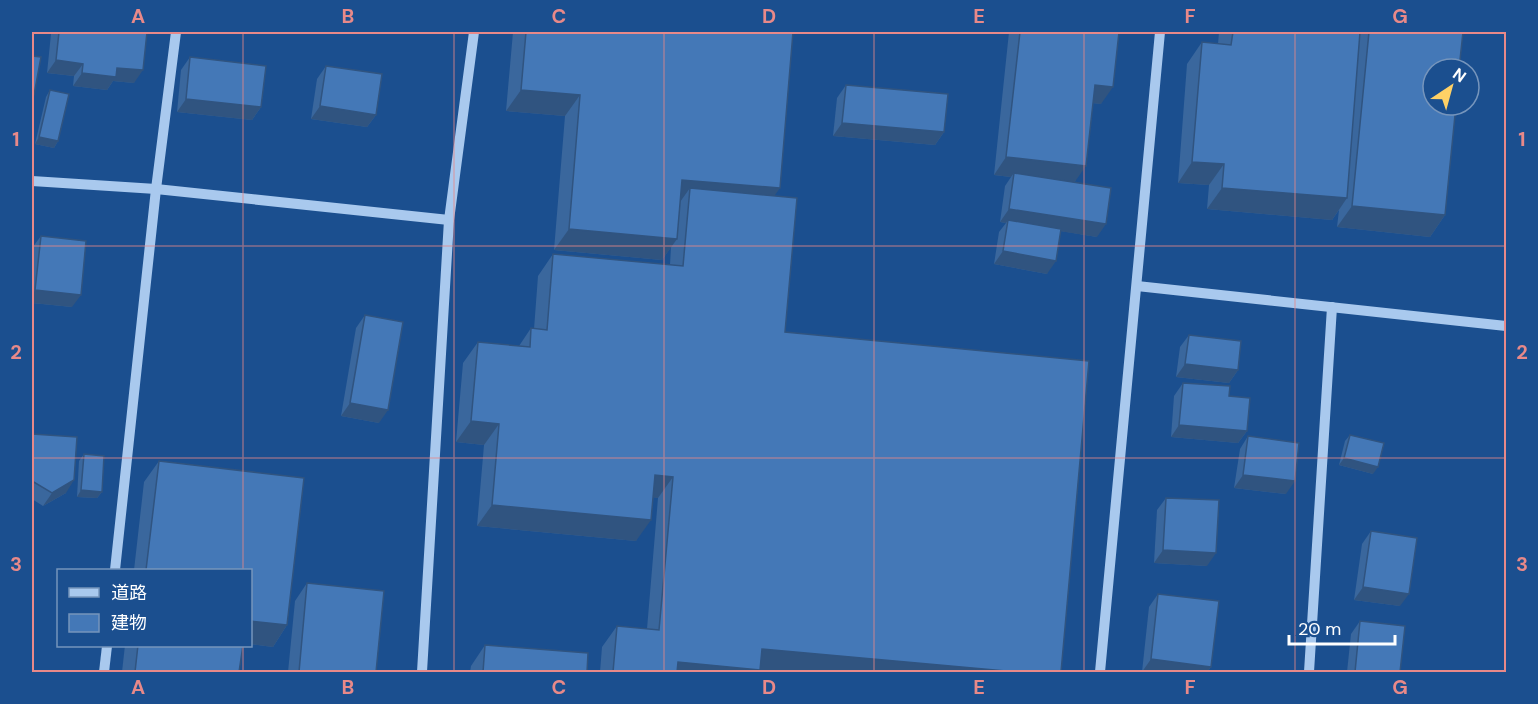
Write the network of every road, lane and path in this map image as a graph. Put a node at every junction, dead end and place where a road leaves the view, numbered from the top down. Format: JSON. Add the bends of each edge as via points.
{"nodes":[{"id":1,"x":176,"y":32,"type":"edge"},
{"id":2,"x":474,"y":32,"type":"edge"},
{"id":3,"x":1160,"y":32,"type":"edge"},
{"id":4,"x":32,"y":181,"type":"edge"},
{"id":5,"x":156,"y":189,"type":"junction"},
{"id":6,"x":449,"y":220,"type":"junction"},
{"id":7,"x":1137,"y":286,"type":"junction"},
{"id":8,"x":1332,"y":307,"type":"junction"},
{"id":9,"x":1506,"y":326,"type":"edge"},
{"id":10,"x":115,"y":569,"type":"edge"},
{"id":11,"x":107,"y":647,"type":"edge"},
{"id":12,"x":104,"y":672,"type":"edge"},
{"id":13,"x":422,"y":672,"type":"edge"},
{"id":14,"x":1100,"y":672,"type":"edge"},
{"id":15,"x":1309,"y":672,"type":"edge"}],
"edges":[{"from":1,"to":5,"type":"street"},
{"from":2,"to":6,"type":"street"},
{"from":3,"to":7,"type":"street"},
{"from":4,"to":5,"type":"street"},
{"from":5,"to":6,"type":"street"},
{"from":5,"to":10,"type":"street"},
{"from":6,"to":13,"type":"street"},
{"from":7,"to":8,"type":"street"},
{"from":7,"to":14,"type":"street"},
{"from":8,"to":9,"type":"street"},
{"from":8,"to":15,"type":"street"},
{"from":11,"to":12,"type":"street"}]}
